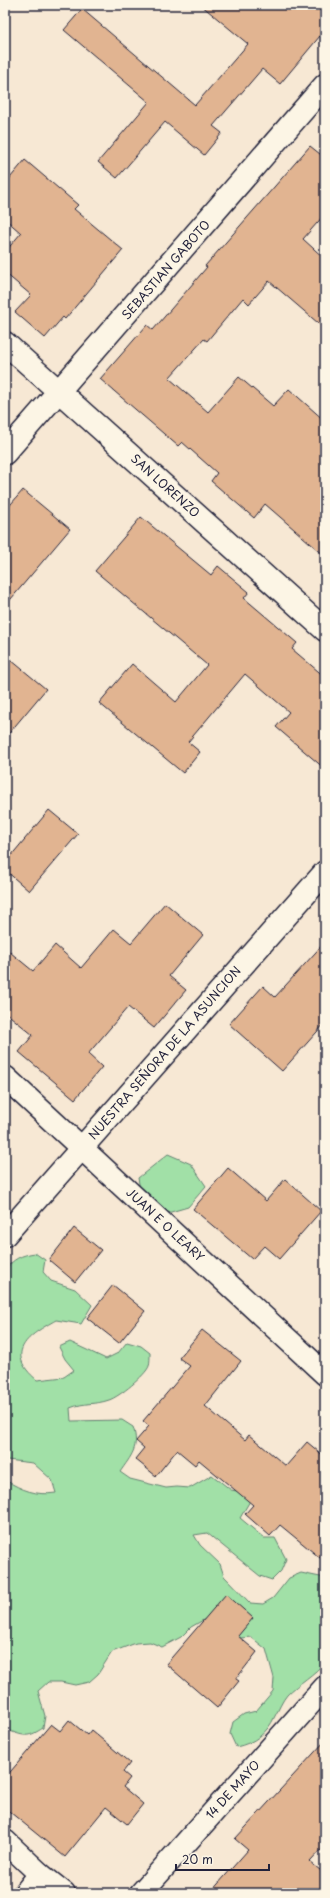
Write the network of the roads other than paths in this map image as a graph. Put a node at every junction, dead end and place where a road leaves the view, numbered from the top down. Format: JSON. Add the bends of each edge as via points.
{"nodes":[{"id":1,"x":325,"y":85,"type":"edge"},
{"id":2,"x":5,"y":342,"type":"edge"},
{"id":3,"x":60,"y":392,"type":"junction"},
{"id":4,"x":5,"y":453,"type":"edge"},
{"id":5,"x":325,"y":630,"type":"edge"},
{"id":6,"x":325,"y":872,"type":"edge"},
{"id":7,"x":5,"y":1077,"type":"edge"},
{"id":8,"x":82,"y":1148,"type":"junction"},
{"id":9,"x":5,"y":1234,"type":"edge"},
{"id":10,"x":325,"y":1374,"type":"edge"},
{"id":11,"x":325,"y":1686,"type":"edge"},
{"id":12,"x":5,"y":1840,"type":"edge"},
{"id":13,"x":40,"y":1874,"type":"junction"},
{"id":14,"x":25,"y":1893,"type":"edge"},
{"id":15,"x":64,"y":1893,"type":"edge"},
{"id":16,"x":141,"y":1893,"type":"edge"}],
"edges":[{"from":1,"to":3,"type":"street","name":"SEBASTIAN GABOTO"},
{"from":2,"to":3,"type":"street","name":"SAN LORENZO"},
{"from":3,"to":4,"type":"street","name":"SEBASTIAN GABOTO"},
{"from":3,"to":5,"type":"street","name":"SAN LORENZO"},
{"from":6,"to":8,"type":"street","name":"NUESTRA SEÑORA DE LA ASUNCION"},
{"from":7,"to":8,"type":"street","name":"JUAN E O LEARY"},
{"from":8,"to":9,"type":"street","name":"NUESTRA SEÑORA DE LA ASUNCION"},
{"from":8,"to":10,"type":"street","name":"JUAN E O LEARY"},
{"from":11,"to":16,"type":"street","name":"14 DE MAYO"},
{"from":12,"to":13,"type":"street"},
{"from":13,"to":14,"type":"street"},
{"from":13,"to":15,"type":"street"}]}
